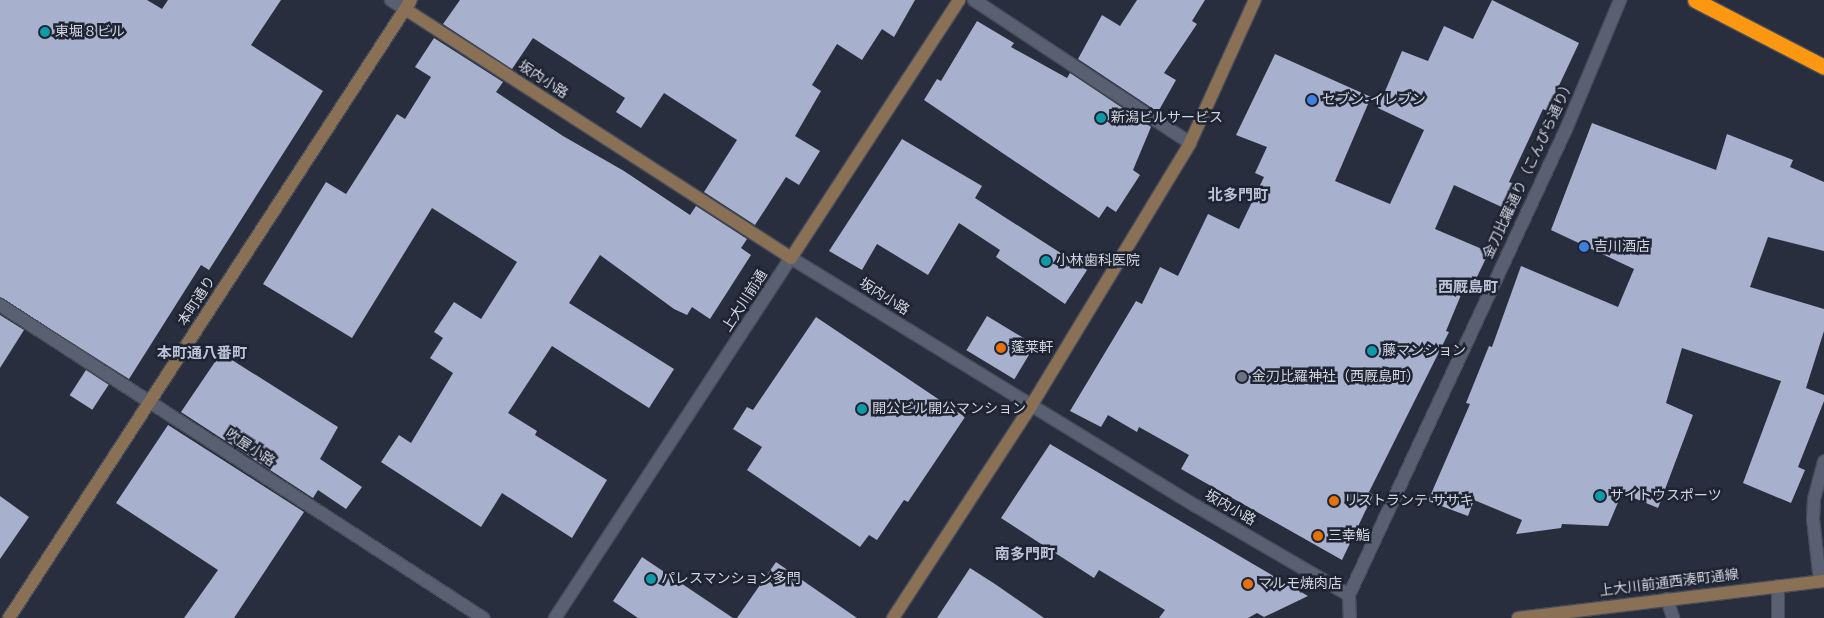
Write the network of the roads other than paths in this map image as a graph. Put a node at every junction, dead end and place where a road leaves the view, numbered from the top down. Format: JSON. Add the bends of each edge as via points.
{"nodes":[{"id":1,"x":391,"y":0,"type":"edge"},
{"id":2,"x":959,"y":0,"type":"edge"},
{"id":3,"x":974,"y":0,"type":"edge"},
{"id":4,"x":1255,"y":0,"type":"edge"},
{"id":5,"x":1620,"y":0,"type":"edge"},
{"id":6,"x":1695,"y":0,"type":"edge"},
{"id":7,"x":408,"y":4,"type":"edge"},
{"id":8,"x":1824,"y":67,"type":"edge"},
{"id":9,"x":1190,"y":143,"type":"junction"},
{"id":10,"x":791,"y":258,"type":"junction"},
{"id":11,"x":0,"y":305,"type":"edge"},
{"id":12,"x":151,"y":400,"type":"junction"},
{"id":13,"x":1031,"y":406,"type":"junction"},
{"id":14,"x":1824,"y":461,"type":"edge"},
{"id":15,"x":1822,"y":581,"type":"edge"},
{"id":16,"x":1778,"y":586,"type":"junction"},
{"id":17,"x":1349,"y":595,"type":"junction"},
{"id":18,"x":1667,"y":598,"type":"junction"},
{"id":19,"x":9,"y":618,"type":"edge"},
{"id":20,"x":483,"y":618,"type":"edge"},
{"id":21,"x":555,"y":618,"type":"edge"},
{"id":22,"x":893,"y":618,"type":"edge"},
{"id":23,"x":1350,"y":618,"type":"edge"},
{"id":24,"x":1518,"y":618,"type":"edge"},
{"id":25,"x":1673,"y":618,"type":"edge"},
{"id":26,"x":1778,"y":618,"type":"edge"}],
"edges":[{"from":1,"to":7,"type":"street","name":"坂内小路"},
{"from":2,"to":10,"type":"main road","name":"上大川前通"},
{"from":3,"to":9,"type":"street"},
{"from":4,"to":9,"type":"main road"},
{"from":5,"to":17,"type":"street","name":"金刀比羅通り（こんぴら通り）","via":[[1567,127]]},
{"from":6,"to":8,"type":"highway"},
{"from":7,"to":10,"type":"main road","name":"坂内小路"},
{"from":7,"to":12,"type":"main road","name":"本町通り"},
{"from":9,"to":13,"type":"main road"},
{"from":10,"to":13,"type":"street","name":"坂内小路"},
{"from":10,"to":21,"type":"street","name":"上大川前通"},
{"from":11,"to":12,"type":"street","name":"吹屋小路"},
{"from":12,"to":19,"type":"main road","name":"本町通り"},
{"from":12,"to":20,"type":"street","name":"吹屋小路"},
{"from":13,"to":17,"type":"street","name":"坂内小路"},
{"from":13,"to":22,"type":"main road"},
{"from":14,"to":15,"type":"street","via":[[1814,499],[1813,519]]},
{"from":15,"to":16,"type":"main road","name":"上大川前通西湊町通線"},
{"from":16,"to":18,"type":"main road","name":"上大川前通西湊町通線"},
{"from":16,"to":26,"type":"street"},
{"from":17,"to":23,"type":"street"},
{"from":18,"to":24,"type":"main road","name":"上大川前通西湊町通線"},
{"from":18,"to":25,"type":"street"}]}
